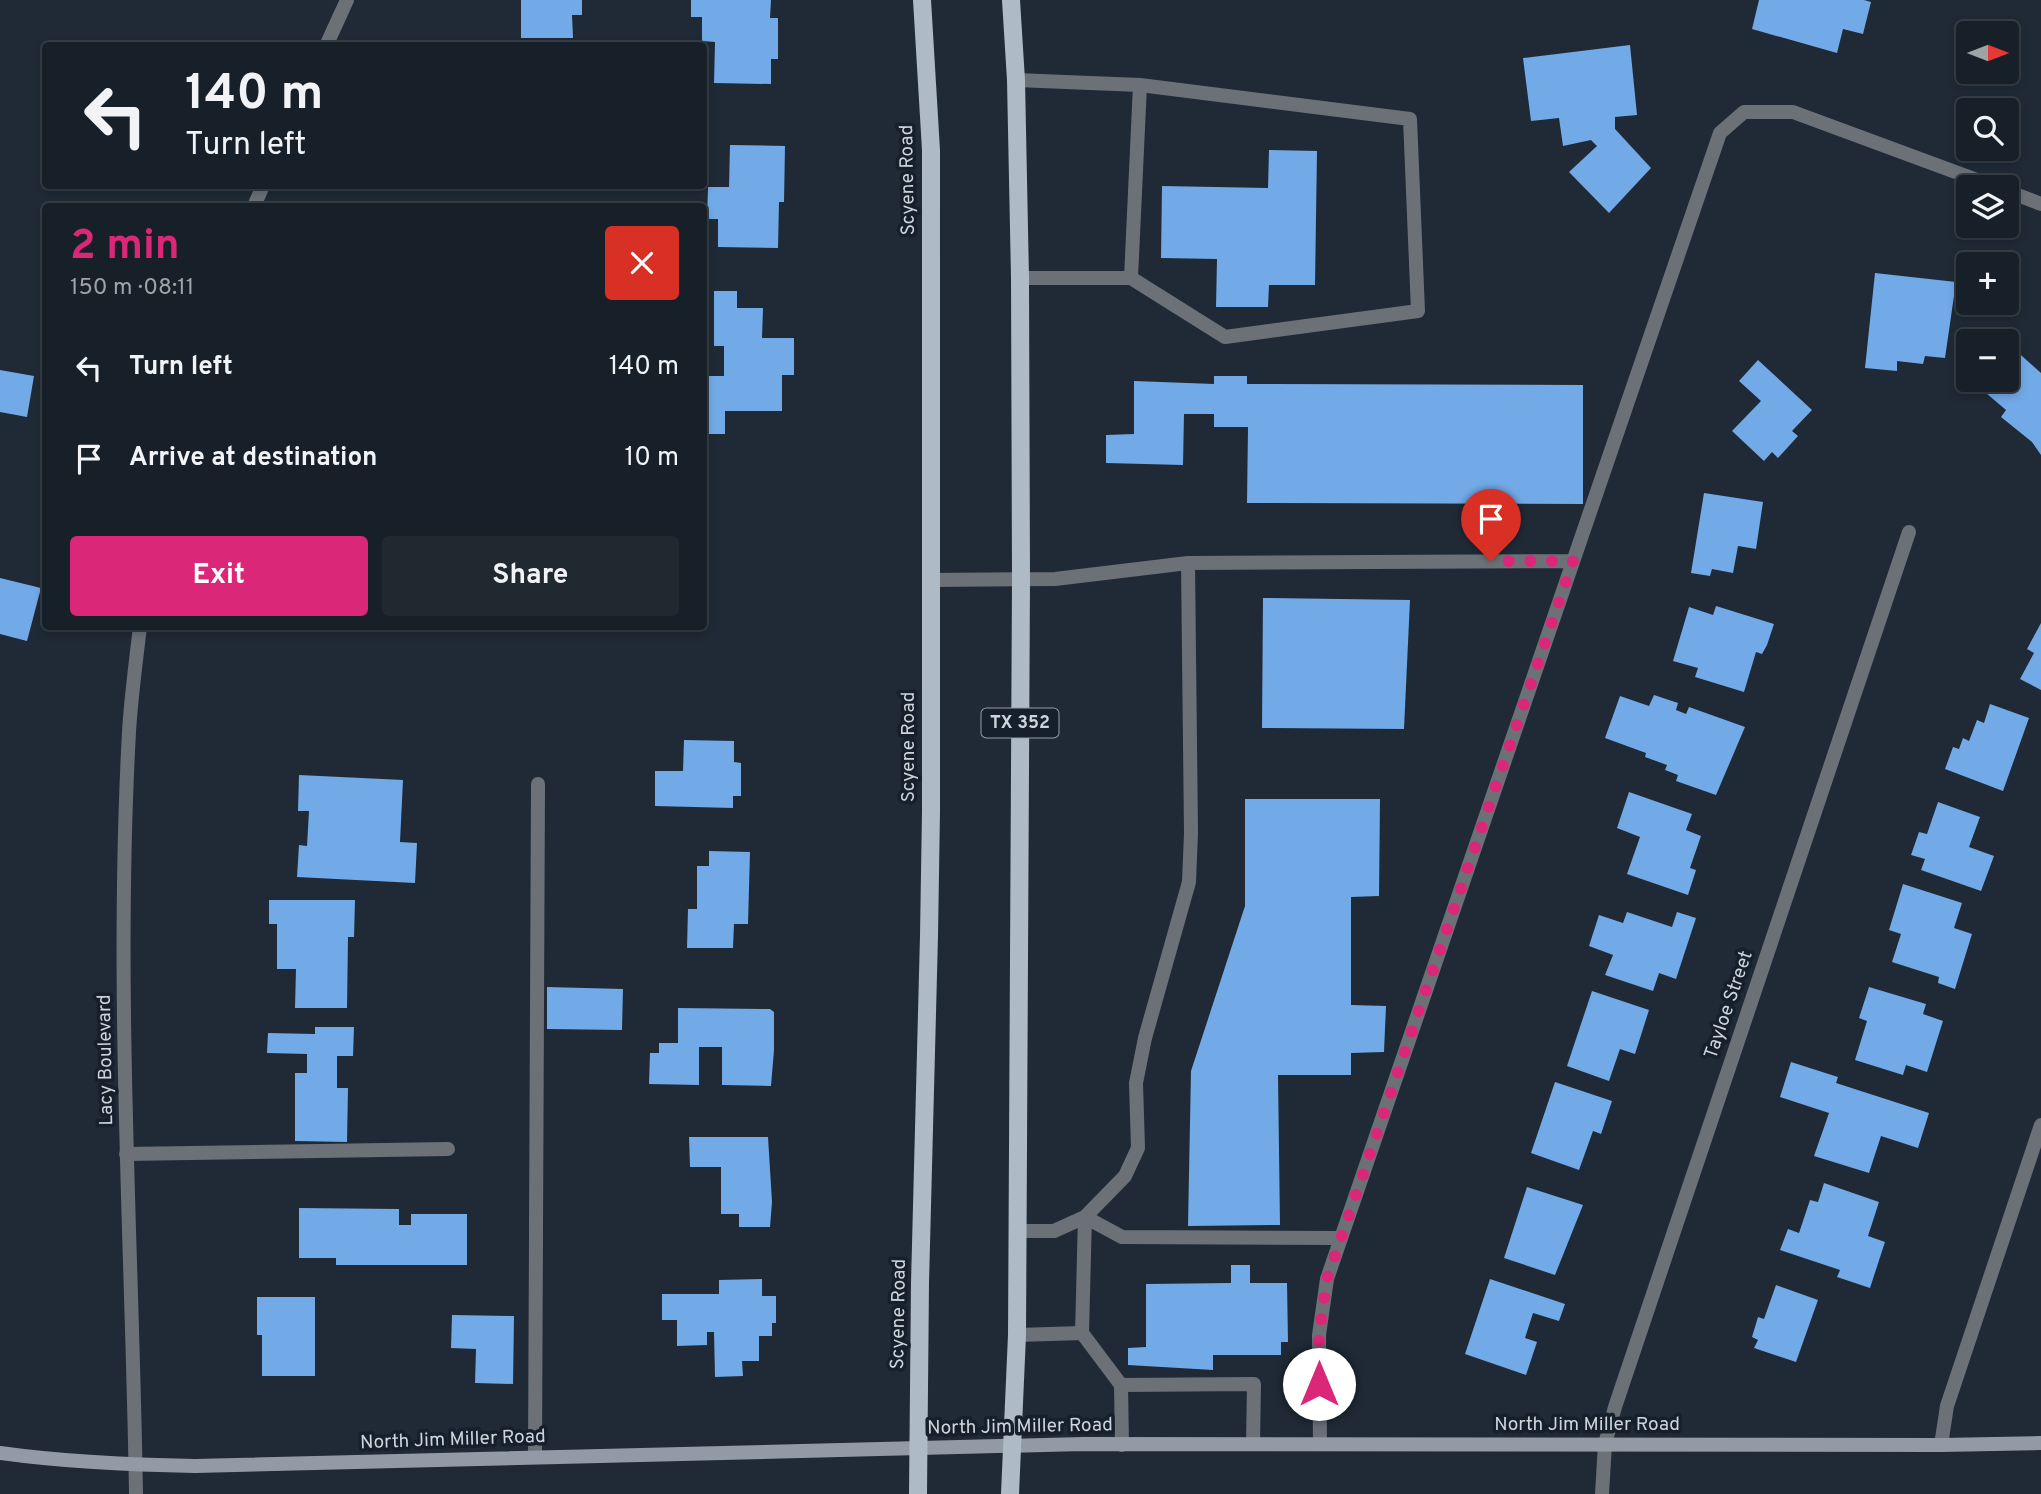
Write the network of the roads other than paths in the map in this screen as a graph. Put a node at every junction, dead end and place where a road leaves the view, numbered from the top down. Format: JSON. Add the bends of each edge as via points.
{"nodes":[{"id":1,"x":347,"y":0,"type":"edge"},
{"id":2,"x":922,"y":0,"type":"edge"},
{"id":3,"x":1011,"y":0,"type":"edge"},
{"id":4,"x":328,"y":42,"type":"edge"},
{"id":5,"x":1016,"y":80,"type":"junction"},
{"id":6,"x":1140,"y":85,"type":"junction"},
{"id":7,"x":1964,"y":175,"type":"edge"},
{"id":8,"x":2019,"y":196,"type":"edge"},
{"id":9,"x":2041,"y":204,"type":"edge"},
{"id":10,"x":1020,"y":278,"type":"junction"},
{"id":11,"x":1131,"y":278,"type":"junction"},
{"id":12,"x":1909,"y":532,"type":"dead end"},
{"id":13,"x":1573,"y":561,"type":"junction"},
{"id":14,"x":1188,"y":563,"type":"junction"},
{"id":15,"x":930,"y":580,"type":"junction"},
{"id":16,"x":1021,"y":580,"type":"junction"},
{"id":17,"x":140,"y":630,"type":"edge"},
{"id":18,"x":538,"y":784,"type":"dead end"},
{"id":19,"x":2041,"y":1125,"type":"edge"},
{"id":20,"x":448,"y":1149,"type":"dead end"},
{"id":21,"x":126,"y":1154,"type":"junction"},
{"id":22,"x":1085,"y":1217,"type":"junction"},
{"id":23,"x":1017,"y":1231,"type":"junction"},
{"id":24,"x":1339,"y":1238,"type":"junction"},
{"id":25,"x":1082,"y":1334,"type":"junction"},
{"id":26,"x":1017,"y":1335,"type":"junction"},
{"id":27,"x":1121,"y":1385,"type":"junction"},
{"id":28,"x":2041,"y":1443,"type":"edge"},
{"id":29,"x":1253,"y":1444,"type":"junction"},
{"id":30,"x":1320,"y":1444,"type":"junction"},
{"id":31,"x":1605,"y":1444,"type":"junction"},
{"id":32,"x":1122,"y":1445,"type":"junction"},
{"id":33,"x":1941,"y":1445,"type":"junction"},
{"id":34,"x":1012,"y":1446,"type":"junction"},
{"id":35,"x":919,"y":1448,"type":"junction"},
{"id":36,"x":0,"y":1452,"type":"edge"},
{"id":37,"x":535,"y":1457,"type":"junction"},
{"id":38,"x":135,"y":1465,"type":"junction"},
{"id":39,"x":136,"y":1494,"type":"edge"},
{"id":40,"x":918,"y":1494,"type":"edge"},
{"id":41,"x":1010,"y":1494,"type":"edge"},
{"id":42,"x":1602,"y":1494,"type":"edge"}],
"edges":[{"from":1,"to":4,"type":"street"},
{"from":2,"to":15,"type":"main road","name":"Scyene Road","via":[[930,150]]},
{"from":3,"to":5,"type":"main road","number":"TX 352"},
{"from":5,"to":6,"type":"street"},
{"from":5,"to":10,"type":"main road","number":"TX 352"},
{"from":6,"to":11,"type":"street"},
{"from":6,"to":11,"type":"street","via":[[1410,119],[1418,311],[1224,337]]},
{"from":7,"to":13,"type":"street","via":[[1793,112],[1744,112],[1720,133]]},
{"from":8,"to":9,"type":"street"},
{"from":10,"to":11,"type":"street"},
{"from":10,"to":16,"type":"main road","number":"TX 352"},
{"from":12,"to":31,"type":"street","name":"Tayloe Street"},
{"from":13,"to":14,"type":"street"},
{"from":13,"to":24,"type":"street"},
{"from":14,"to":16,"type":"street"},
{"from":14,"to":22,"type":"street","via":[[1189,882],[1136,1083],[1138,1148],[1125,1177]]},
{"from":15,"to":16,"type":"street"},
{"from":15,"to":35,"type":"main road","name":"Scyene Road","via":[[929,936]]},
{"from":16,"to":23,"type":"main road","number":"TX 352"},
{"from":17,"to":21,"type":"street","name":"Lacy Boulevard","via":[[124,882]]},
{"from":18,"to":37,"type":"street"},
{"from":19,"to":33,"type":"street","via":[[1947,1406]]},
{"from":20,"to":21,"type":"street"},
{"from":21,"to":38,"type":"street","name":"Lacy Boulevard"},
{"from":22,"to":23,"type":"street","via":[[1054,1231]]},
{"from":22,"to":24,"type":"street","via":[[1122,1237]]},
{"from":22,"to":25,"type":"street"},
{"from":23,"to":26,"type":"main road","number":"TX 352"},
{"from":24,"to":30,"type":"street","via":[[1319,1335]]},
{"from":25,"to":26,"type":"street"},
{"from":25,"to":27,"type":"street"},
{"from":26,"to":34,"type":"main road","number":"TX 352"},
{"from":27,"to":29,"type":"street","via":[[1254,1384]]},
{"from":27,"to":32,"type":"street"},
{"from":28,"to":33,"type":"main road","name":"North Jim Miller Road"},
{"from":29,"to":30,"type":"main road","name":"North Jim Miller Road"},
{"from":29,"to":32,"type":"main road","name":"North Jim Miller Road"},
{"from":30,"to":31,"type":"main road","name":"North Jim Miller Road"},
{"from":31,"to":33,"type":"main road","name":"North Jim Miller Road"},
{"from":31,"to":42,"type":"street","name":"Tayloe Street"},
{"from":32,"to":34,"type":"main road","name":"North Jim Miller Road"},
{"from":34,"to":35,"type":"main road","name":"North Jim Miller Road"},
{"from":34,"to":41,"type":"main road","number":"TX 352"},
{"from":35,"to":37,"type":"main road","name":"North Jim Miller Road"},
{"from":35,"to":40,"type":"main road","name":"Scyene Road"},
{"from":36,"to":38,"type":"main road","name":"North Jim Miller Road"},
{"from":37,"to":38,"type":"main road","name":"North Jim Miller Road"},
{"from":38,"to":39,"type":"street","name":"Lacy Boulevard"}]}
